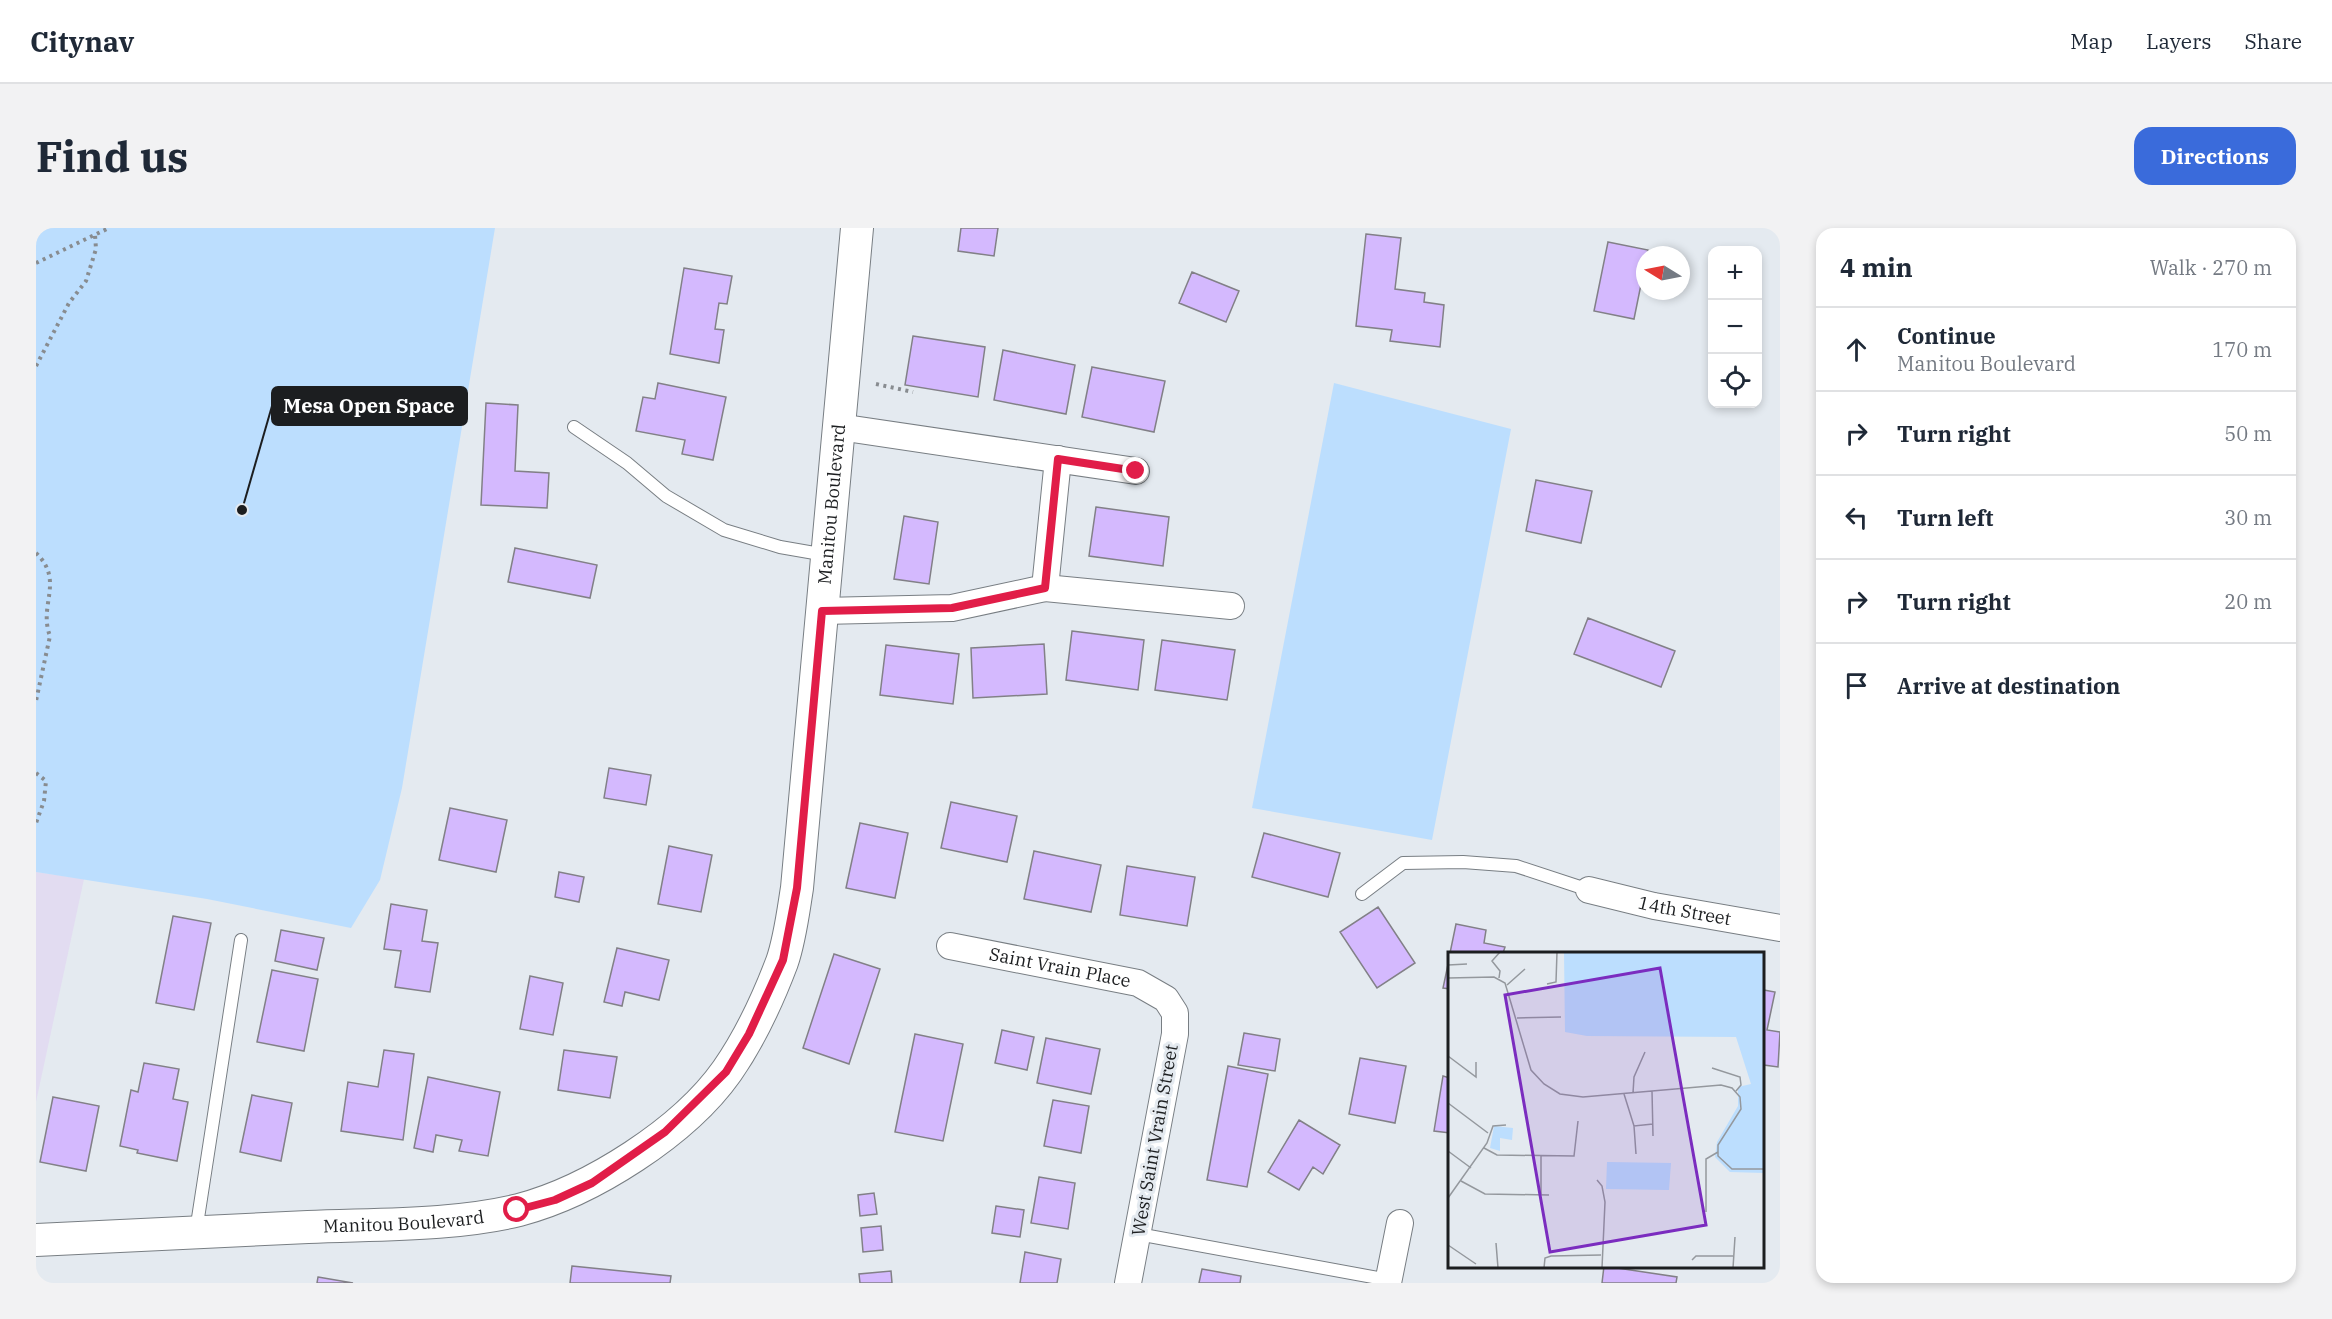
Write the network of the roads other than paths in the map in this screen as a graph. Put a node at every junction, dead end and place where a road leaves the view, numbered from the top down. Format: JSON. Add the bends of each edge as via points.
{"nodes":[{"id":1,"x":857,"y":228,"type":"edge"},
{"id":2,"x":574,"y":427,"type":"dead end"},
{"id":3,"x":838,"y":427,"type":"junction"},
{"id":4,"x":1058,"y":459,"type":"junction"},
{"id":5,"x":1136,"y":471,"type":"dead end"},
{"id":6,"x":827,"y":555,"type":"junction"},
{"id":7,"x":1045,"y":588,"type":"junction"},
{"id":8,"x":1231,"y":606,"type":"dead end"},
{"id":9,"x":822,"y":611,"type":"junction"},
{"id":10,"x":1589,"y":890,"type":"joint"},
{"id":11,"x":1362,"y":894,"type":"dead end"},
{"id":12,"x":1780,"y":928,"type":"edge"},
{"id":13,"x":241,"y":940,"type":"dead end"},
{"id":14,"x":950,"y":946,"type":"dead end"},
{"id":15,"x":1166,"y":999,"type":"joint"},
{"id":16,"x":1400,"y":1223,"type":"dead end"},
{"id":17,"x":196,"y":1233,"type":"junction"},
{"id":18,"x":1138,"y":1234,"type":"junction"},
{"id":19,"x":36,"y":1240,"type":"edge"},
{"id":20,"x":1388,"y":1281,"type":"edge"},
{"id":21,"x":1128,"y":1283,"type":"edge"}],
"edges":[{"from":1,"to":3,"type":"street","name":"Manitou Boulevard"},
{"from":2,"to":6,"type":"lane","via":[[666,496],[724,530],[780,547]]},
{"from":3,"to":4,"type":"street"},
{"from":3,"to":6,"type":"street","name":"Manitou Boulevard"},
{"from":4,"to":5,"type":"street"},
{"from":4,"to":7,"type":"street"},
{"from":6,"to":9,"type":"street","name":"Manitou Boulevard"},
{"from":7,"to":8,"type":"street"},
{"from":7,"to":9,"type":"street","via":[[952,608]]},
{"from":9,"to":17,"type":"street","name":"Manitou Boulevard","via":[[797,888],[783,960],[749,1034],[726,1072],[698,1102],[665,1132],[592,1183],[555,1200],[517,1210],[419,1222]]},
{"from":10,"to":11,"type":"lane","via":[[1516,866],[1403,863]]},
{"from":10,"to":12,"type":"street","name":"14th Street","via":[[1654,906]]},
{"from":13,"to":17,"type":"lane"},
{"from":14,"to":15,"type":"street","name":"Saint Vrain Place","via":[[1138,983]]},
{"from":15,"to":18,"type":"street","name":"West Saint Vrain Street","via":[[1175,1013],[1175,1034]]},
{"from":16,"to":20,"type":"street"},
{"from":17,"to":19,"type":"street","name":"Manitou Boulevard"},
{"from":18,"to":20,"type":"lane"},
{"from":18,"to":21,"type":"street","name":"West Saint Vrain Street"}]}
